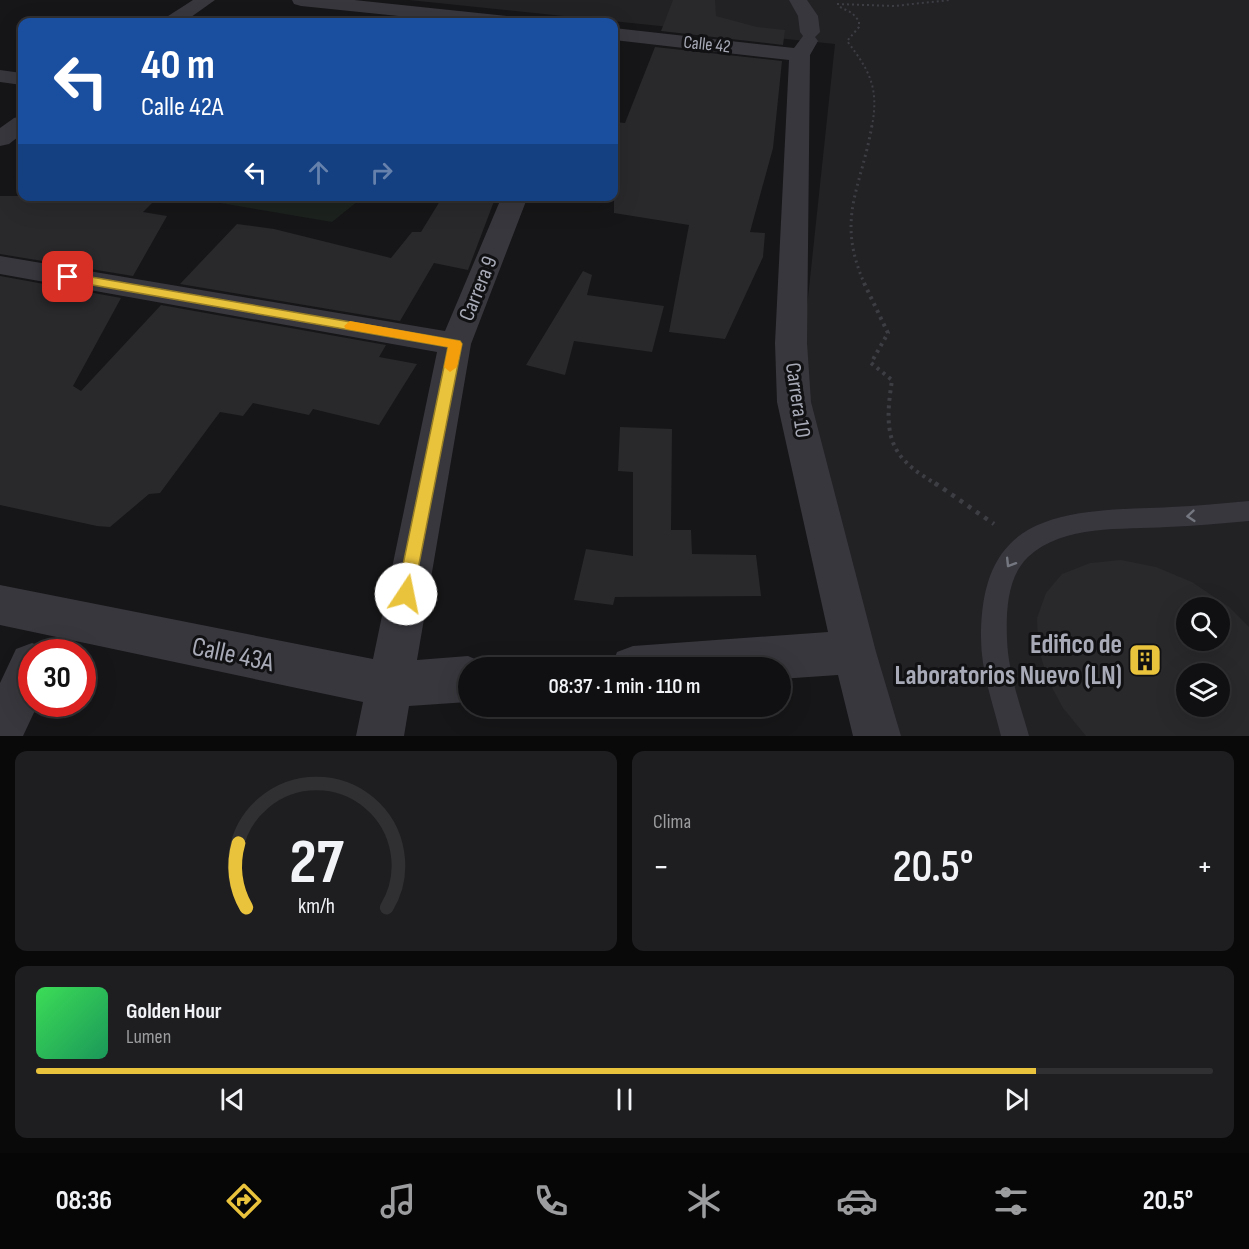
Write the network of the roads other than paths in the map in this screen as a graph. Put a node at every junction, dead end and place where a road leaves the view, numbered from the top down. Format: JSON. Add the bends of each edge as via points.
{"nodes":[{"id":1,"x":206,"y":0,"type":"edge"},
{"id":2,"x":301,"y":0,"type":"edge"},
{"id":3,"x":798,"y":0,"type":"edge"},
{"id":4,"x":178,"y":18,"type":"edge"},
{"id":5,"x":470,"y":18,"type":"edge"},
{"id":6,"x":618,"y":34,"type":"edge"},
{"id":7,"x":806,"y":43,"type":"junction"},
{"id":8,"x":0,"y":76,"type":"edge"},
{"id":9,"x":18,"y":78,"type":"edge"},
{"id":10,"x":18,"y":126,"type":"edge"},
{"id":11,"x":0,"y":139,"type":"edge"},
{"id":12,"x":513,"y":201,"type":"edge"},
{"id":13,"x":0,"y":265,"type":"edge"},
{"id":14,"x":455,"y":344,"type":"junction"},
{"id":15,"x":1249,"y":511,"type":"edge"},
{"id":16,"x":0,"y":604,"type":"edge"},
{"id":17,"x":45,"y":635,"type":"edge"},
{"id":18,"x":854,"y":652,"type":"junction"},
{"id":19,"x":785,"y":657,"type":"edge"},
{"id":20,"x":458,"y":681,"type":"edge"},
{"id":21,"x":388,"y":685,"type":"junction"},
{"id":22,"x":18,"y":695,"type":"edge"},
{"id":23,"x":0,"y":734,"type":"edge"},
{"id":24,"x":380,"y":736,"type":"edge"},
{"id":25,"x":877,"y":736,"type":"edge"},
{"id":26,"x":1015,"y":736,"type":"edge"}],
"edges":[{"from":1,"to":4,"type":"street"},
{"from":2,"to":5,"type":"street"},
{"from":3,"to":7,"type":"street","via":[[808,16]]},
{"from":6,"to":7,"type":"street","name":"Calle 42"},
{"from":7,"to":18,"type":"street","name":"Carrera 10","via":[[791,343],[794,402]]},
{"from":8,"to":9,"type":"street"},
{"from":10,"to":11,"type":"street"},
{"from":12,"to":14,"type":"street","name":"Carrera 9"},
{"from":13,"to":14,"type":"street"},
{"from":14,"to":21,"type":"street","name":"Carrera 9"},
{"from":15,"to":26,"type":"lane","one_way":true,"via":[[1090,520],[1057,527],[1035,537],[1015,555],[1001,577],[994,638]]},
{"from":16,"to":17,"type":"street","name":"Calle 43A"},
{"from":17,"to":21,"type":"street","name":"Calle 43A"},
{"from":18,"to":19,"type":"street"},
{"from":18,"to":25,"type":"street","name":"Carrera 10"},
{"from":20,"to":21,"type":"street","name":"Calle 43A"},
{"from":21,"to":24,"type":"street","name":"Carrera 9"},
{"from":22,"to":23,"type":"street"}]}
